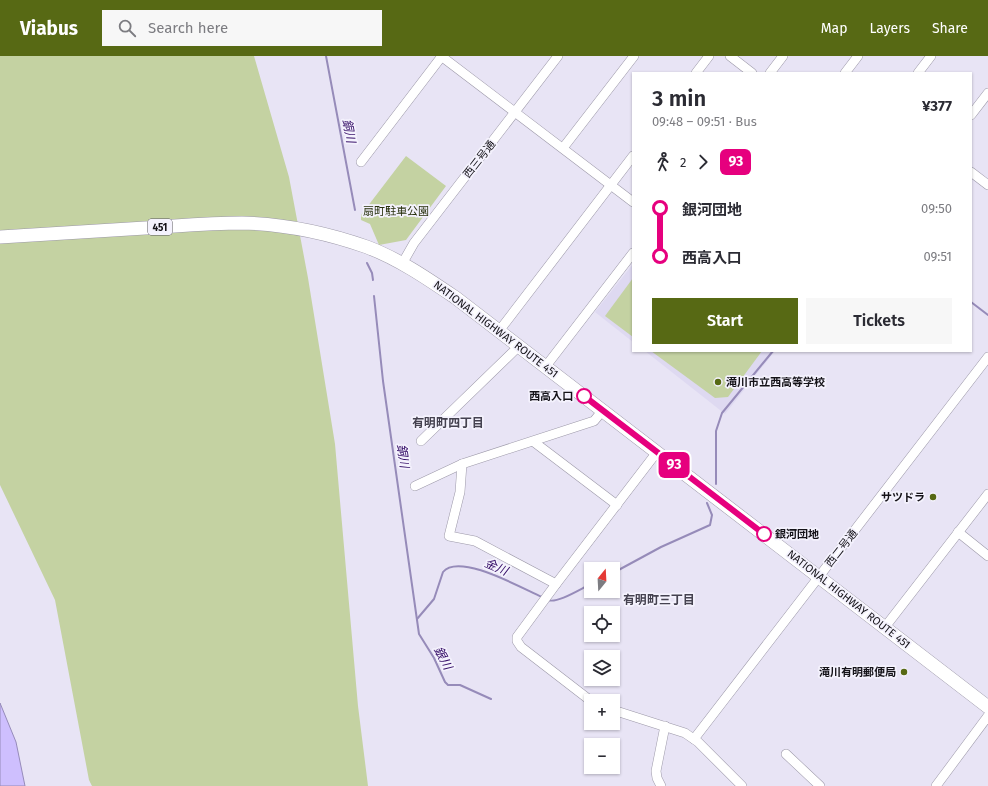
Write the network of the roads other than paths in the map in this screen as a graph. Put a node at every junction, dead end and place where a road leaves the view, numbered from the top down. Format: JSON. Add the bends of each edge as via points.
{"nodes":[{"id":1,"x":441,"y":56,"type":"edge"},
{"id":2,"x":558,"y":56,"type":"edge"},
{"id":3,"x":634,"y":56,"type":"edge"},
{"id":4,"x":709,"y":56,"type":"edge"},
{"id":5,"x":730,"y":56,"type":"edge"},
{"id":6,"x":783,"y":56,"type":"edge"},
{"id":7,"x":858,"y":56,"type":"edge"},
{"id":8,"x":931,"y":56,"type":"edge"},
{"id":9,"x":697,"y":72,"type":"edge"},
{"id":10,"x":751,"y":72,"type":"edge"},
{"id":11,"x":771,"y":72,"type":"edge"},
{"id":12,"x":846,"y":72,"type":"edge"},
{"id":13,"x":919,"y":72,"type":"edge"},
{"id":14,"x":988,"y":93,"type":"edge"},
{"id":15,"x":515,"y":112,"type":"junction"},
{"id":16,"x":972,"y":114,"type":"edge"},
{"id":17,"x":563,"y":148,"type":"junction"},
{"id":18,"x":632,"y":157,"type":"edge"},
{"id":19,"x":361,"y":162,"type":"dead end"},
{"id":20,"x":972,"y":173,"type":"edge"},
{"id":21,"x":611,"y":185,"type":"junction"},
{"id":22,"x":988,"y":185,"type":"edge"},
{"id":23,"x":632,"y":201,"type":"edge"},
{"id":24,"x":0,"y":237,"type":"edge"},
{"id":25,"x":632,"y":254,"type":"edge"},
{"id":26,"x":402,"y":264,"type":"junction"},
{"id":27,"x":499,"y":331,"type":"junction"},
{"id":28,"x":519,"y":346,"type":"junction"},
{"id":29,"x":988,"y":357,"type":"edge"},
{"id":30,"x":546,"y":366,"type":"junction"},
{"id":31,"x":603,"y":410,"type":"junction"},
{"id":32,"x":421,"y":441,"type":"dead end"},
{"id":33,"x":534,"y":442,"type":"junction"},
{"id":34,"x":657,"y":452,"type":"junction"},
{"id":35,"x":462,"y":464,"type":"junction"},
{"id":36,"x":415,"y":486,"type":"dead end"},
{"id":37,"x":988,"y":494,"type":"edge"},
{"id":38,"x":617,"y":505,"type":"junction"},
{"id":39,"x":958,"y":532,"type":"junction"},
{"id":40,"x":988,"y":556,"type":"edge"},
{"id":41,"x":819,"y":577,"type":"junction"},
{"id":42,"x":556,"y":584,"type":"junction"},
{"id":43,"x":884,"y":627,"type":"junction"},
{"id":44,"x":584,"y":696,"type":"edge"},
{"id":45,"x":988,"y":708,"type":"edge"},
{"id":46,"x":620,"y":712,"type":"edge"},
{"id":47,"x":665,"y":726,"type":"junction"},
{"id":48,"x":694,"y":738,"type":"junction"},
{"id":49,"x":786,"y":754,"type":"dead end"},
{"id":50,"x":661,"y":786,"type":"edge"},
{"id":51,"x":742,"y":786,"type":"edge"},
{"id":52,"x":820,"y":786,"type":"edge"},
{"id":53,"x":936,"y":786,"type":"edge"}],
"edges":[{"from":1,"to":15,"type":"street"},
{"from":1,"to":19,"type":"street"},
{"from":2,"to":15,"type":"street","name":"西三号通"},
{"from":3,"to":17,"type":"street"},
{"from":4,"to":9,"type":"street"},
{"from":5,"to":10,"type":"street"},
{"from":6,"to":11,"type":"street"},
{"from":7,"to":12,"type":"street"},
{"from":8,"to":13,"type":"street"},
{"from":14,"to":16,"type":"street"},
{"from":15,"to":17,"type":"street"},
{"from":15,"to":26,"type":"street","name":"西三号通","via":[[419,237]]},
{"from":17,"to":21,"type":"street"},
{"from":18,"to":21,"type":"street"},
{"from":20,"to":22,"type":"street"},
{"from":21,"to":23,"type":"street"},
{"from":21,"to":27,"type":"street"},
{"from":24,"to":26,"type":"highway","name":"NATIONAL HIGHWAY ROUTE 451","number":"451","via":[[241,223],[281,226],[320,234],[368,248]]},
{"from":25,"to":30,"type":"street"},
{"from":26,"to":27,"type":"highway","name":"NATIONAL HIGHWAY ROUTE 451","number":"451","via":[[423,275]]},
{"from":27,"to":28,"type":"highway","name":"NATIONAL HIGHWAY ROUTE 451","number":"451"},
{"from":28,"to":30,"type":"highway","name":"NATIONAL HIGHWAY ROUTE 451","number":"451"},
{"from":28,"to":32,"type":"street"},
{"from":29,"to":41,"type":"street","name":"西二号通"},
{"from":30,"to":31,"type":"highway","name":"NATIONAL HIGHWAY ROUTE 451","number":"451"},
{"from":31,"to":33,"type":"street","via":[[594,421]]},
{"from":31,"to":34,"type":"highway","name":"NATIONAL HIGHWAY ROUTE 451","number":"451"},
{"from":33,"to":35,"type":"street"},
{"from":33,"to":38,"type":"street"},
{"from":34,"to":38,"type":"street"},
{"from":34,"to":41,"type":"highway","name":"NATIONAL HIGHWAY ROUTE 451","number":"451"},
{"from":35,"to":36,"type":"street"},
{"from":35,"to":42,"type":"street","via":[[460,492],[449,536],[475,541]]},
{"from":37,"to":39,"type":"street"},
{"from":38,"to":42,"type":"street"},
{"from":39,"to":40,"type":"street"},
{"from":39,"to":43,"type":"street"},
{"from":41,"to":43,"type":"highway","name":"NATIONAL HIGHWAY ROUTE 451","number":"451"},
{"from":41,"to":48,"type":"street","name":"西二号通"},
{"from":42,"to":44,"type":"street","via":[[519,633],[517,641],[521,647]]},
{"from":43,"to":45,"type":"highway","name":"NATIONAL HIGHWAY ROUTE 451","number":"451"},
{"from":45,"to":53,"type":"street"},
{"from":46,"to":47,"type":"street"},
{"from":47,"to":48,"type":"street"},
{"from":47,"to":50,"type":"street","via":[[656,771],[656,778]]},
{"from":48,"to":51,"type":"street"},
{"from":49,"to":52,"type":"street"}]}
